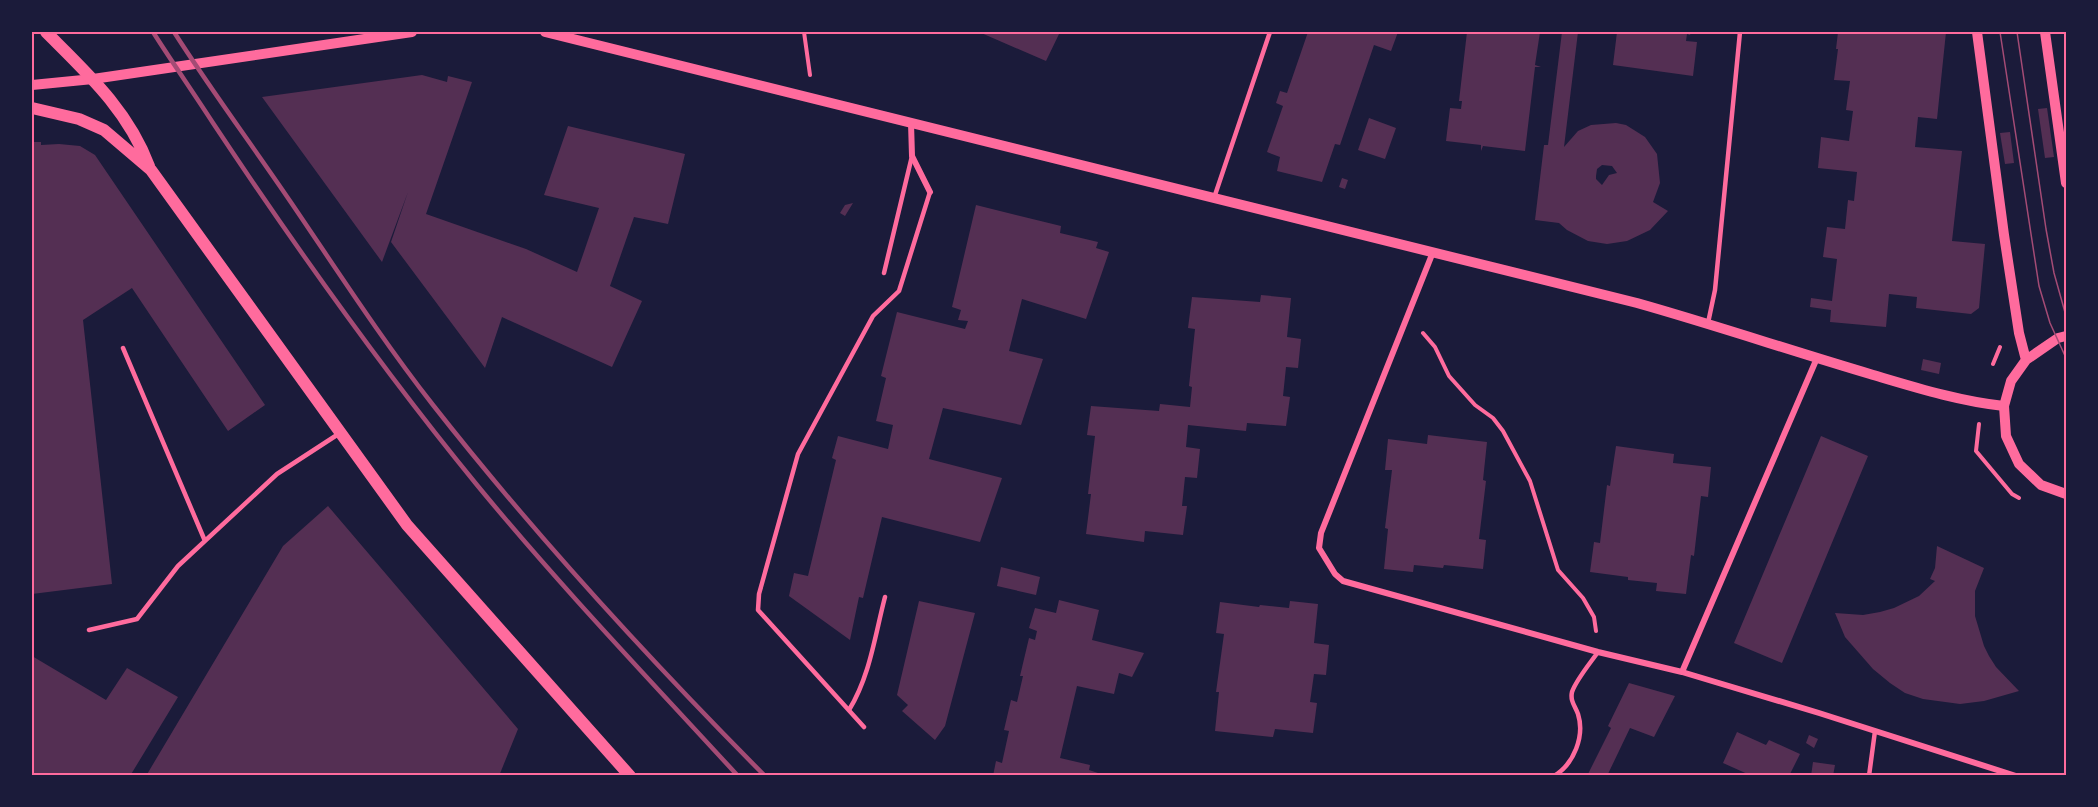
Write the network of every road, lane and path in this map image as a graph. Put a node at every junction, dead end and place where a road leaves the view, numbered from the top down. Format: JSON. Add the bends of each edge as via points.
{"nodes":[{"id":1,"x":46,"y":32,"type":"edge"},
{"id":2,"x":412,"y":32,"type":"edge"},
{"id":3,"x":546,"y":32,"type":"edge"},
{"id":4,"x":804,"y":32,"type":"edge"},
{"id":5,"x":1270,"y":32,"type":"edge"},
{"id":6,"x":1740,"y":32,"type":"edge"},
{"id":7,"x":1977,"y":32,"type":"edge"},
{"id":8,"x":2045,"y":32,"type":"edge"},
{"id":9,"x":93,"y":79,"type":"junction"},
{"id":10,"x":32,"y":85,"type":"edge"},
{"id":11,"x":814,"y":99,"type":"junction"},
{"id":12,"x":32,"y":108,"type":"edge"},
{"id":13,"x":911,"y":123,"type":"junction"},
{"id":14,"x":912,"y":156,"type":"junction"},
{"id":15,"x":151,"y":170,"type":"junction"},
{"id":16,"x":2067,"y":183,"type":"edge"},
{"id":17,"x":930,"y":192,"type":"joint"},
{"id":18,"x":1214,"y":198,"type":"junction"},
{"id":19,"x":1433,"y":252,"type":"junction"},
{"id":20,"x":884,"y":273,"type":"dead end"},
{"id":21,"x":1407,"y":317,"type":"junction"},
{"id":22,"x":1708,"y":323,"type":"junction"},
{"id":23,"x":2067,"y":336,"type":"edge"},
{"id":24,"x":123,"y":348,"type":"dead end"},
{"id":25,"x":1817,"y":358,"type":"junction"},
{"id":26,"x":2026,"y":360,"type":"junction"},
{"id":27,"x":2004,"y":406,"type":"junction"},
{"id":28,"x":340,"y":433,"type":"junction"},
{"id":29,"x":2067,"y":494,"type":"edge"},
{"id":30,"x":205,"y":541,"type":"junction"},
{"id":31,"x":885,"y":597,"type":"dead end"},
{"id":32,"x":89,"y":630,"type":"dead end"},
{"id":33,"x":1598,"y":652,"type":"junction"},
{"id":34,"x":1682,"y":672,"type":"junction"},
{"id":35,"x":849,"y":710,"type":"junction"},
{"id":36,"x":864,"y":727,"type":"dead end"},
{"id":37,"x":1875,"y":731,"type":"junction"},
{"id":38,"x":630,"y":776,"type":"edge"},
{"id":39,"x":1554,"y":776,"type":"edge"},
{"id":40,"x":1869,"y":776,"type":"edge"},
{"id":41,"x":2016,"y":776,"type":"edge"}],
"edges":[{"from":1,"to":9,"type":"main road"},
{"from":2,"to":9,"type":"street"},
{"from":3,"to":11,"type":"street"},
{"from":4,"to":11,"type":"path"},
{"from":5,"to":18,"type":"lane"},
{"from":6,"to":22,"type":"lane"},
{"from":7,"to":26,"type":"street","via":[[2004,235]]},
{"from":8,"to":16,"type":"street"},
{"from":9,"to":10,"type":"street"},
{"from":9,"to":15,"type":"main road","via":[[133,129]]},
{"from":11,"to":13,"type":"street"},
{"from":12,"to":15,"type":"main road","via":[[79,119],[104,130]]},
{"from":13,"to":14,"type":"street"},
{"from":13,"to":18,"type":"street"},
{"from":14,"to":17,"type":"street"},
{"from":14,"to":20,"type":"lane"},
{"from":15,"to":28,"type":"main road"},
{"from":17,"to":35,"type":"lane","via":[[899,291],[873,316],[798,454],[759,594],[758,610]]},
{"from":18,"to":19,"type":"street"},
{"from":19,"to":21,"type":"street"},
{"from":19,"to":22,"type":"street"},
{"from":21,"to":33,"type":"path","via":[[1435,347],[1449,376],[1503,431],[1530,481],[1558,570],[1594,617]]},
{"from":21,"to":33,"type":"street","via":[[1321,533],[1320,548],[1343,581]]},
{"from":22,"to":25,"type":"street"},
{"from":23,"to":26,"type":"street"},
{"from":24,"to":30,"type":"lane"},
{"from":25,"to":27,"type":"street","via":[[1944,396]]},
{"from":25,"to":34,"type":"street"},
{"from":26,"to":27,"type":"street","via":[[2011,381]]},
{"from":27,"to":29,"type":"street","via":[[2006,436],[2019,464],[2041,485]]},
{"from":28,"to":30,"type":"lane","via":[[277,474]]},
{"from":28,"to":38,"type":"main road","via":[[407,525]]},
{"from":30,"to":32,"type":"lane","via":[[178,566],[137,619]]},
{"from":31,"to":35,"type":"lane","via":[[867,671]]},
{"from":33,"to":34,"type":"street"},
{"from":33,"to":39,"type":"lane","via":[[1572,691],[1580,724],[1576,750]]},
{"from":34,"to":37,"type":"street"},
{"from":35,"to":36,"type":"lane"},
{"from":37,"to":40,"type":"lane"},
{"from":37,"to":41,"type":"street"}]}
